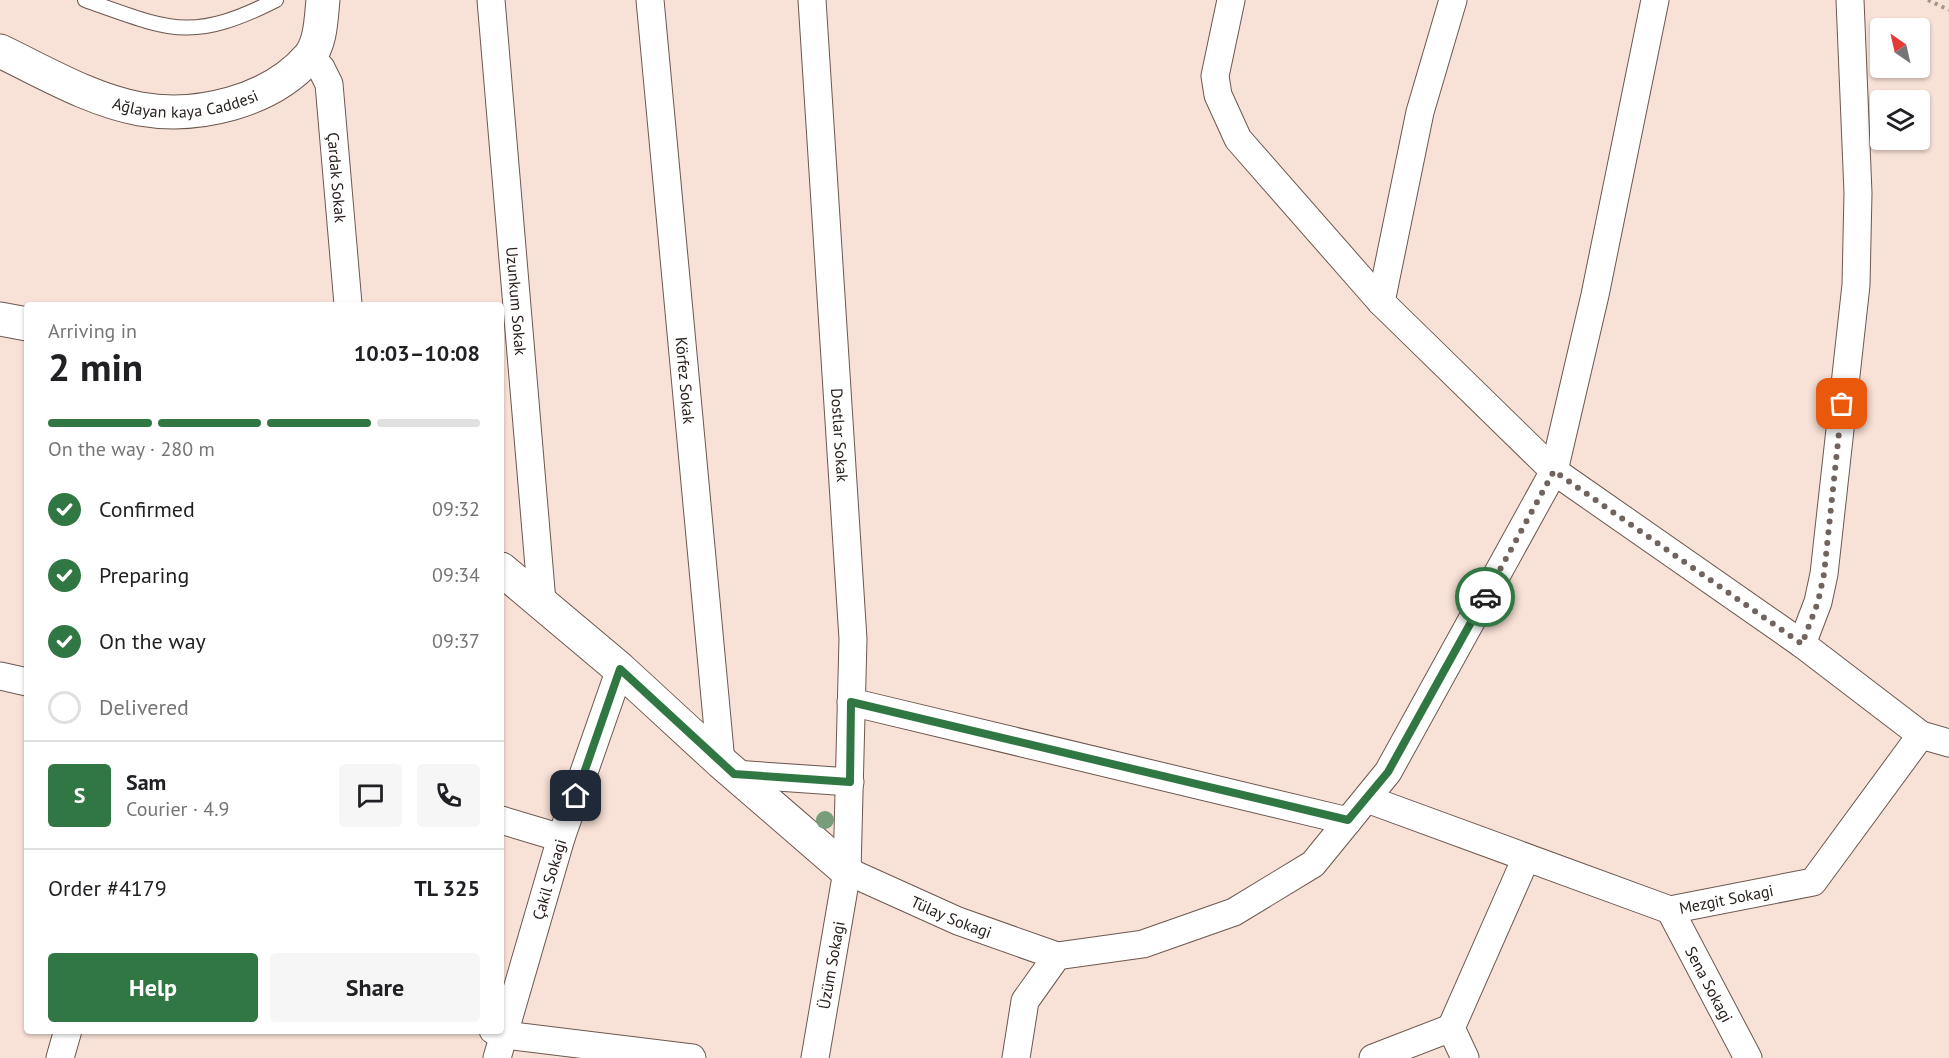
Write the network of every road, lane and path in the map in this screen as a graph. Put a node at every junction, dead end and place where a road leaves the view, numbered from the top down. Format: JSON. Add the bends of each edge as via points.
{"nodes":[{"id":1,"x":85,"y":0,"type":"edge"},
{"id":2,"x":276,"y":0,"type":"edge"},
{"id":3,"x":323,"y":0,"type":"edge"},
{"id":4,"x":491,"y":0,"type":"edge"},
{"id":5,"x":650,"y":0,"type":"edge"},
{"id":6,"x":812,"y":0,"type":"edge"},
{"id":7,"x":1230,"y":0,"type":"edge"},
{"id":8,"x":1453,"y":0,"type":"edge"},
{"id":9,"x":1655,"y":0,"type":"edge"},
{"id":10,"x":1850,"y":0,"type":"edge"},
{"id":11,"x":1928,"y":0,"type":"edge"},
{"id":12,"x":1949,"y":10,"type":"edge"},
{"id":13,"x":0,"y":51,"type":"edge"},
{"id":14,"x":310,"y":56,"type":"junction"},
{"id":15,"x":348,"y":302,"type":"edge"},
{"id":16,"x":1381,"y":302,"type":"junction"},
{"id":17,"x":0,"y":319,"type":"edge"},
{"id":18,"x":24,"y":323,"type":"edge"},
{"id":19,"x":1554,"y":471,"type":"junction"},
{"id":20,"x":504,"y":571,"type":"edge"},
{"id":21,"x":542,"y":602,"type":"junction"},
{"id":22,"x":1802,"y":644,"type":"junction"},
{"id":23,"x":620,"y":669,"type":"junction"},
{"id":24,"x":0,"y":676,"type":"edge"},
{"id":25,"x":24,"y":681,"type":"edge"},
{"id":26,"x":851,"y":702,"type":"junction"},
{"id":27,"x":1921,"y":735,"type":"junction"},
{"id":28,"x":1949,"y":743,"type":"edge"},
{"id":29,"x":728,"y":768,"type":"junction"},
{"id":30,"x":850,"y":782,"type":"junction"},
{"id":31,"x":1367,"y":799,"type":"junction"},
{"id":32,"x":1348,"y":820,"type":"junction"},
{"id":33,"x":504,"y":821,"type":"edge"},
{"id":34,"x":561,"y":838,"type":"junction"},
{"id":35,"x":1526,"y":858,"type":"junction"},
{"id":36,"x":847,"y":871,"type":"junction"},
{"id":37,"x":1670,"y":910,"type":"junction"},
{"id":38,"x":1057,"y":956,"type":"junction"},
{"id":39,"x":504,"y":1022,"type":"edge"},
{"id":40,"x":1451,"y":1028,"type":"junction"},
{"id":41,"x":67,"y":1034,"type":"edge"},
{"id":42,"x":498,"y":1041,"type":"edge"},
{"id":43,"x":60,"y":1058,"type":"edge"},
{"id":44,"x":692,"y":1058,"type":"edge"},
{"id":45,"x":815,"y":1058,"type":"edge"},
{"id":46,"x":1016,"y":1058,"type":"edge"},
{"id":47,"x":1373,"y":1058,"type":"edge"},
{"id":48,"x":1465,"y":1058,"type":"edge"},
{"id":49,"x":1748,"y":1058,"type":"edge"}],
"edges":[{"from":1,"to":2,"type":"lane","via":[[157,25],[196,28],[234,20]]},
{"from":3,"to":14,"type":"street","name":"Ağlayan kaya Caddesi","via":[[320,31]]},
{"from":4,"to":21,"type":"street","name":"Uzunkum Sokak"},
{"from":5,"to":29,"type":"street","name":"Körfez Sokak"},
{"from":6,"to":26,"type":"street","name":"Dostlar Sokak","via":[[853,639]]},
{"from":7,"to":16,"type":"street","via":[[1215,76],[1218,95],[1238,139]]},
{"from":8,"to":16,"type":"street","via":[[1420,112]]},
{"from":9,"to":19,"type":"street","via":[[1595,295]]},
{"from":10,"to":22,"type":"street","via":[[1858,193],[1856,285],[1824,574]]},
{"from":11,"to":12,"type":"path"},
{"from":13,"to":14,"type":"street","name":"Ağlayan kaya Caddesi","via":[[98,96],[139,109],[178,112],[213,109],[249,98],[282,80]]},
{"from":14,"to":15,"type":"street","name":"Çardak Sokak","via":[[329,84]]},
{"from":16,"to":19,"type":"street"},
{"from":17,"to":18,"type":"street"},
{"from":19,"to":22,"type":"street"},
{"from":19,"to":31,"type":"street","via":[[1388,772]]},
{"from":20,"to":21,"type":"street"},
{"from":21,"to":23,"type":"street"},
{"from":22,"to":27,"type":"street"},
{"from":23,"to":29,"type":"street"},
{"from":23,"to":34,"type":"street","name":"Çakil Sokagi"},
{"from":24,"to":25,"type":"street"},
{"from":26,"to":30,"type":"street","name":"Dostlar Sokak"},
{"from":26,"to":32,"type":"street"},
{"from":27,"to":28,"type":"street"},
{"from":27,"to":37,"type":"street","name":"Mezgit Sokagi","via":[[1813,882]]},
{"from":29,"to":30,"type":"street"},
{"from":29,"to":36,"type":"street"},
{"from":30,"to":36,"type":"street","name":"Dostlar Sokak"},
{"from":31,"to":32,"type":"street"},
{"from":31,"to":35,"type":"street","name":"Mezgit Sokagi"},
{"from":32,"to":38,"type":"street","via":[[1313,864],[1234,912],[1143,944]]},
{"from":33,"to":34,"type":"street"},
{"from":34,"to":39,"type":"street","name":"Çakil Sokagi"},
{"from":35,"to":37,"type":"street","name":"Mezgit Sokagi"},
{"from":35,"to":40,"type":"street"},
{"from":36,"to":38,"type":"street","name":"Tülay Sokagi","via":[[958,921]]},
{"from":36,"to":45,"type":"street","name":"Üzüm Sokagi"},
{"from":37,"to":49,"type":"street","name":"Sena Sokagi"},
{"from":38,"to":46,"type":"street","via":[[1025,1001]]},
{"from":40,"to":47,"type":"street"},
{"from":40,"to":48,"type":"street"},
{"from":41,"to":43,"type":"street"},
{"from":42,"to":44,"type":"street"}]}
